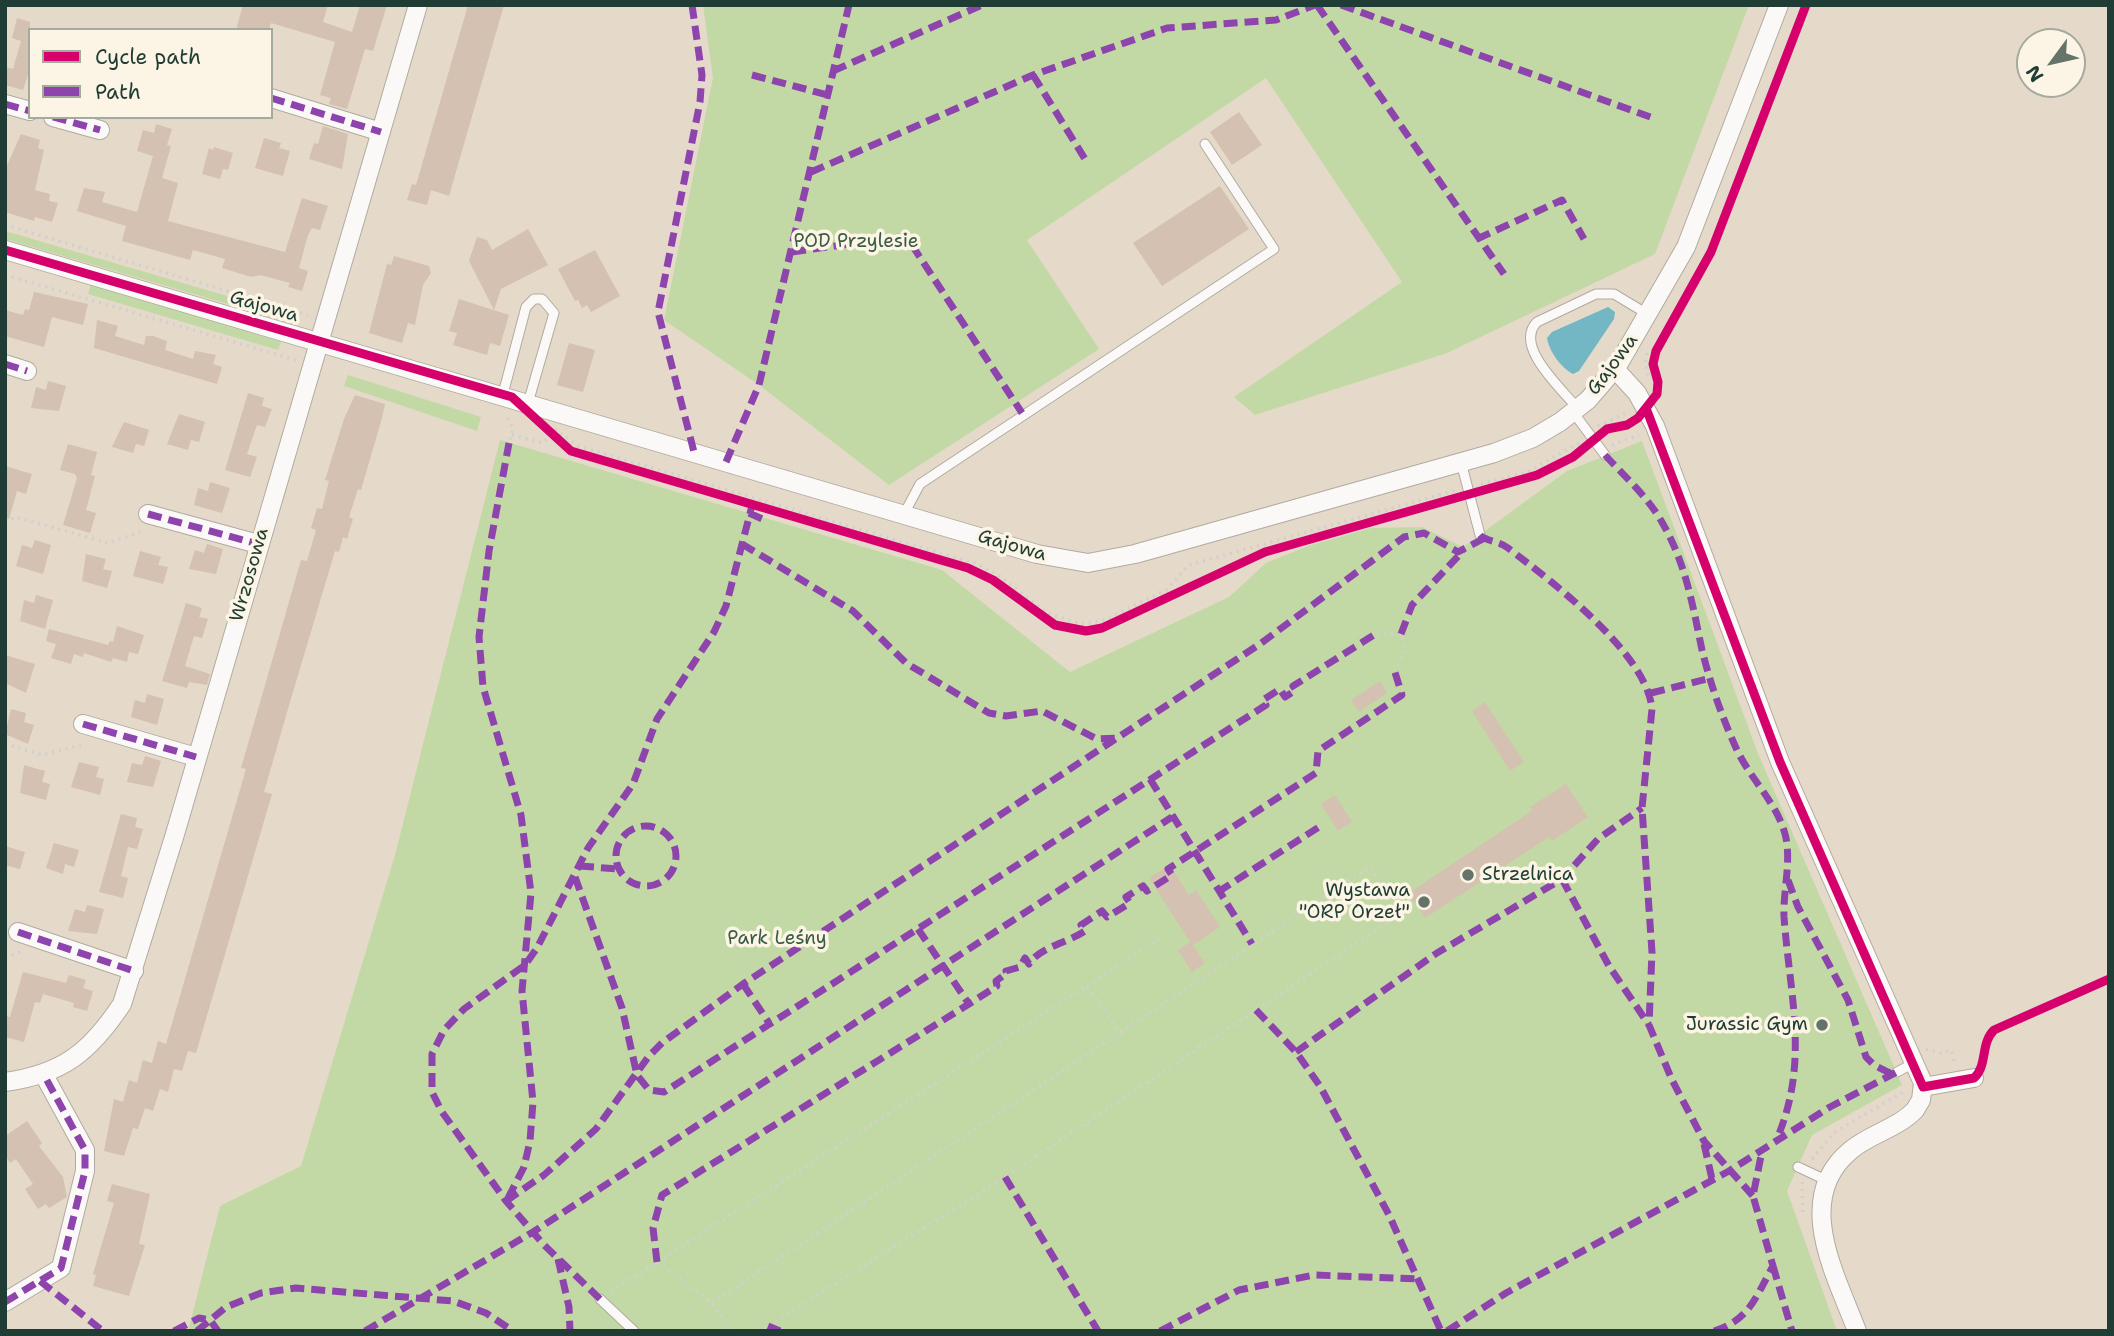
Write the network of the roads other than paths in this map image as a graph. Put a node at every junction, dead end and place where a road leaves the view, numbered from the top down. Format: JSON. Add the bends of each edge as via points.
{"nodes":[{"id":1,"x":418,"y":5,"type":"edge"},
{"id":2,"x":1779,"y":5,"type":"edge"},
{"id":3,"x":273,"y":99,"type":"edge"},
{"id":4,"x":5,"y":104,"type":"edge"},
{"id":5,"x":28,"y":110,"type":"edge"},
{"id":6,"x":60,"y":119,"type":"edge"},
{"id":7,"x":100,"y":130,"type":"dead end"},
{"id":8,"x":381,"y":132,"type":"junction"},
{"id":9,"x":1205,"y":144,"type":"dead end"},
{"id":10,"x":5,"y":250,"type":"edge"},
{"id":11,"x":1648,"y":315,"type":"junction"},
{"id":12,"x":318,"y":341,"type":"junction"},
{"id":13,"x":5,"y":364,"type":"edge"},
{"id":14,"x":1615,"y":369,"type":"junction"},
{"id":15,"x":27,"y":371,"type":"dead end"},
{"id":16,"x":503,"y":402,"type":"junction"},
{"id":17,"x":528,"y":403,"type":"junction"},
{"id":18,"x":1575,"y":411,"type":"junction"},
{"id":19,"x":1603,"y":452,"type":"road end"},
{"id":20,"x":1461,"y":461,"type":"junction"},
{"id":21,"x":148,"y":514,"type":"dead end"},
{"id":22,"x":905,"y":514,"type":"junction"},
{"id":23,"x":1480,"y":535,"type":"dead end"},
{"id":24,"x":258,"y":544,"type":"junction"},
{"id":25,"x":83,"y":724,"type":"dead end"},
{"id":26,"x":197,"y":757,"type":"junction"},
{"id":27,"x":18,"y":932,"type":"dead end"},
{"id":28,"x":134,"y":971,"type":"junction"},
{"id":29,"x":44,"y":1075,"type":"junction"},
{"id":30,"x":1973,"y":1078,"type":"dead end"},
{"id":31,"x":5,"y":1082,"type":"edge"},
{"id":32,"x":1923,"y":1087,"type":"junction"},
{"id":33,"x":1802,"y":1169,"type":"road end"},
{"id":34,"x":1828,"y":1181,"type":"junction"},
{"id":35,"x":600,"y":1299,"type":"road end"},
{"id":36,"x":5,"y":1302,"type":"edge"},
{"id":37,"x":634,"y":1331,"type":"edge"},
{"id":38,"x":1857,"y":1331,"type":"edge"}],
"edges":[{"from":1,"to":8,"type":"street","name":"Wrzosowa"},
{"from":2,"to":11,"type":"street","name":"Gajowa","via":[[1686,247]]},
{"from":3,"to":8,"type":"street"},
{"from":4,"to":5,"type":"street"},
{"from":6,"to":7,"type":"street"},
{"from":8,"to":12,"type":"street","name":"Wrzosowa"},
{"from":9,"to":22,"type":"lane","via":[[1274,249],[920,484]]},
{"from":10,"to":12,"type":"street","name":"Gajowa"},
{"from":11,"to":14,"type":"street","name":"Gajowa"},
{"from":11,"to":18,"type":"lane","via":[[1607,292],[1531,328],[1528,335],[1533,354]]},
{"from":12,"to":16,"type":"street","name":"Gajowa"},
{"from":12,"to":24,"type":"street","name":"Wrzosowa"},
{"from":13,"to":15,"type":"street"},
{"from":14,"to":18,"type":"street","name":"Gajowa"},
{"from":14,"to":32,"type":"street","via":[[1646,408],[1780,762],[1904,1068]]},
{"from":16,"to":17,"type":"street","name":"Gajowa"},
{"from":16,"to":17,"type":"lane","via":[[526,307],[534,299],[542,299],[554,313]]},
{"from":17,"to":22,"type":"street","name":"Gajowa"},
{"from":18,"to":19,"type":"lane"},
{"from":18,"to":20,"type":"street","name":"Gajowa","via":[[1520,444]]},
{"from":20,"to":22,"type":"street","name":"Gajowa","via":[[1135,554],[1088,563],[1037,554]]},
{"from":20,"to":23,"type":"lane"},
{"from":21,"to":24,"type":"street"},
{"from":24,"to":26,"type":"street","name":"Wrzosowa"},
{"from":25,"to":26,"type":"street"},
{"from":26,"to":28,"type":"street","name":"Wrzosowa"},
{"from":27,"to":28,"type":"street"},
{"from":28,"to":29,"type":"street","name":"Wrzosowa","via":[[122,1004],[106,1027],[67,1063]]},
{"from":29,"to":31,"type":"street","name":"Wrzosowa"},
{"from":29,"to":36,"type":"street","via":[[85,1150],[85,1171],[61,1268]]},
{"from":30,"to":32,"type":"street"},
{"from":32,"to":34,"type":"street","via":[[1919,1105],[1911,1114],[1849,1152]]},
{"from":33,"to":34,"type":"lane"},
{"from":34,"to":38,"type":"street","via":[[1821,1205],[1823,1234]]},
{"from":35,"to":37,"type":"lane"}]}
